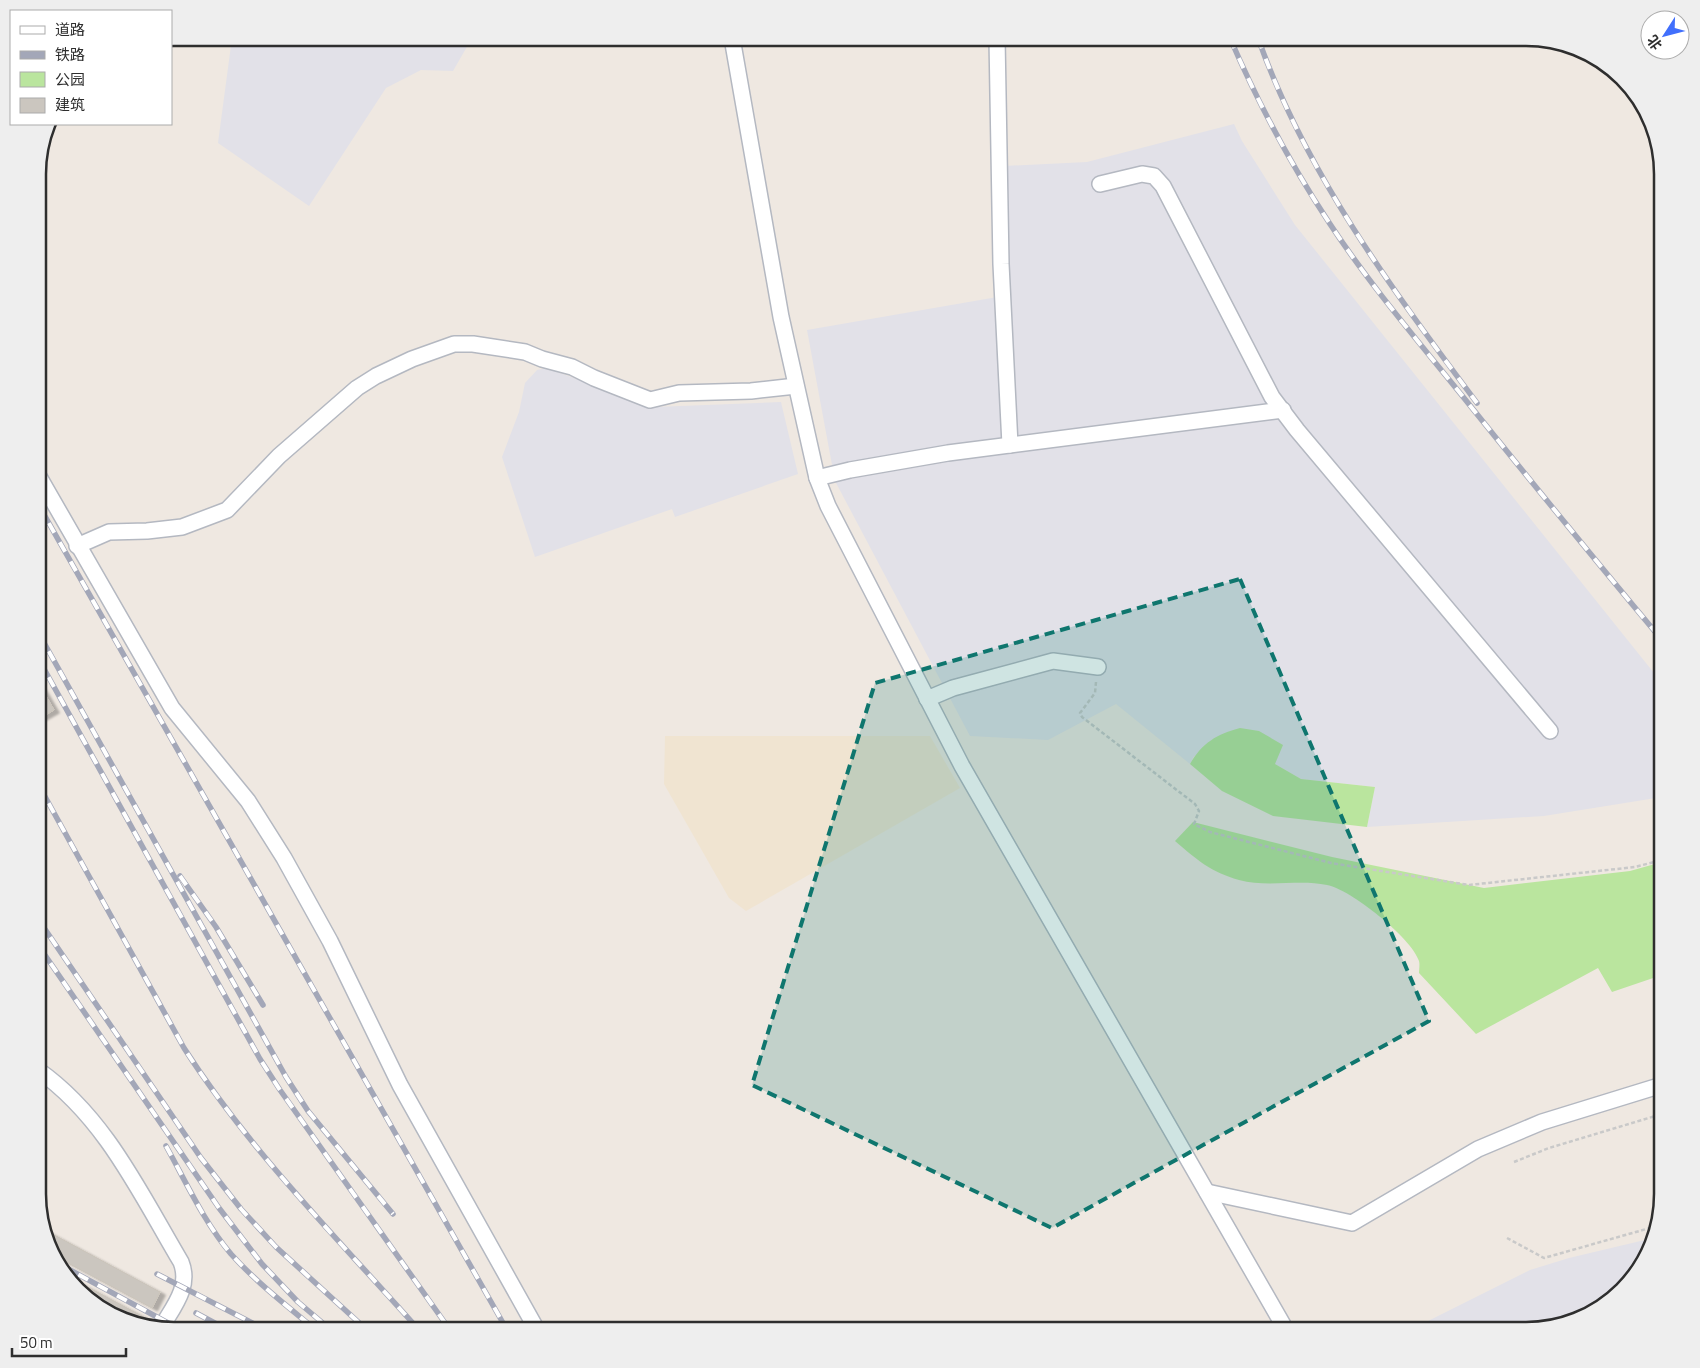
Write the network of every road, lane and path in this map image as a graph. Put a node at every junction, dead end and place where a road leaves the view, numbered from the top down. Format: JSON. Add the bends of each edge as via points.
{"nodes":[{"id":1,"x":733,"y":46,"type":"edge"},
{"id":2,"x":996,"y":46,"type":"edge"},
{"id":3,"x":1100,"y":184,"type":"dead end"},
{"id":4,"x":796,"y":386,"type":"junction"},
{"id":5,"x":1282,"y":410,"type":"junction"},
{"id":6,"x":1010,"y":445,"type":"junction"},
{"id":7,"x":817,"y":478,"type":"junction"},
{"id":8,"x":47,"y":491,"type":"edge"},
{"id":9,"x":77,"y":546,"type":"junction"},
{"id":10,"x":1098,"y":666,"type":"joint"},
{"id":11,"x":927,"y":699,"type":"junction"},
{"id":12,"x":1550,"y":731,"type":"dead end"},
{"id":13,"x":1654,"y":862,"type":"edge"},
{"id":14,"x":47,"y":1078,"type":"edge"},
{"id":15,"x":1654,"y":1087,"type":"edge"},
{"id":16,"x":1654,"y":1116,"type":"edge"},
{"id":17,"x":1514,"y":1162,"type":"dead end"},
{"id":18,"x":1206,"y":1192,"type":"junction"},
{"id":19,"x":1649,"y":1228,"type":"edge"},
{"id":20,"x":1508,"y":1238,"type":"dead end"},
{"id":21,"x":165,"y":1321,"type":"edge"},
{"id":22,"x":533,"y":1322,"type":"edge"},
{"id":23,"x":1281,"y":1322,"type":"edge"}],
"edges":[{"from":1,"to":4,"type":"street"},
{"from":2,"to":6,"type":"street","via":[[1001,264]]},
{"from":3,"to":5,"type":"street","via":[[1142,174],[1154,176],[1163,186],[1272,397]]},
{"from":4,"to":7,"type":"street"},
{"from":4,"to":9,"type":"street","via":[[751,391],[679,392],[650,400],[572,367],[525,352],[454,344],[412,359],[357,388],[279,456],[227,510],[182,527],[109,532]]},
{"from":5,"to":6,"type":"street"},
{"from":5,"to":12,"type":"street"},
{"from":6,"to":7,"type":"street"},
{"from":7,"to":11,"type":"street","via":[[828,506]]},
{"from":8,"to":9,"type":"street"},
{"from":9,"to":22,"type":"street","via":[[172,708],[248,801],[284,858],[330,941],[400,1085]]},
{"from":10,"to":11,"type":"street","via":[[1053,661],[953,688]]},
{"from":10,"to":13,"type":"path","via":[[1095,693],[1080,713],[1082,717],[1195,804],[1199,811],[1194,824],[1210,832],[1331,863],[1469,885],[1635,868]]},
{"from":11,"to":18,"type":"street","via":[[962,766]]},
{"from":14,"to":21,"type":"street","via":[[82,1109],[110,1142],[181,1262],[184,1288]]},
{"from":15,"to":18,"type":"street","via":[[1542,1122],[1478,1149],[1352,1223]]},
{"from":16,"to":17,"type":"path"},
{"from":18,"to":23,"type":"street"},
{"from":19,"to":20,"type":"path","via":[[1544,1258]]}]}
